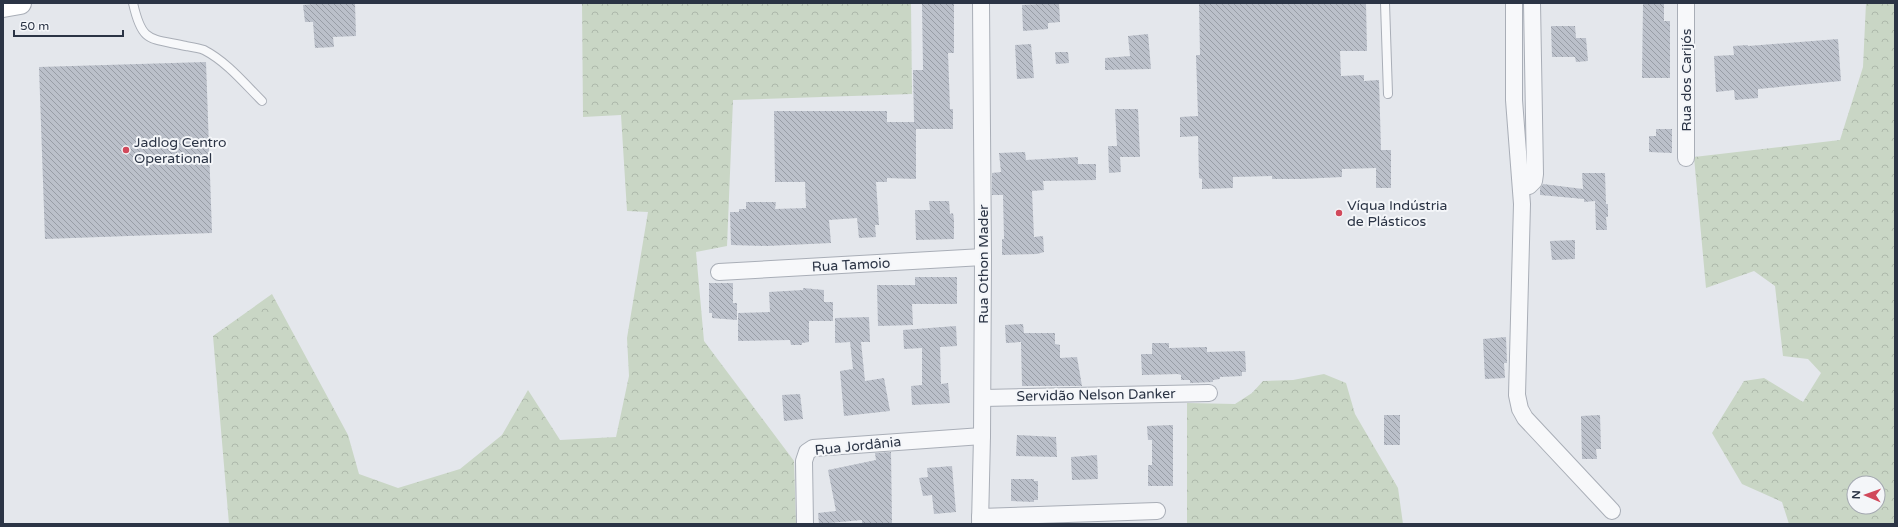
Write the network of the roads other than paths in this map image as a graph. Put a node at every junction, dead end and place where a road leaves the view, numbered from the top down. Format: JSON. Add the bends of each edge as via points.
{"nodes":[{"id":1,"x":20,"y":3,"type":"edge"},
{"id":2,"x":133,"y":3,"type":"edge"},
{"id":3,"x":981,"y":3,"type":"edge"},
{"id":4,"x":1385,"y":3,"type":"edge"},
{"id":5,"x":1514,"y":3,"type":"edge"},
{"id":6,"x":1532,"y":3,"type":"edge"},
{"id":7,"x":1686,"y":3,"type":"edge"},
{"id":8,"x":3,"y":6,"type":"edge"},
{"id":9,"x":1388,"y":94,"type":"dead end"},
{"id":10,"x":262,"y":101,"type":"dead end"},
{"id":11,"x":1686,"y":158,"type":"dead end"},
{"id":12,"x":1521,"y":187,"type":"junction"},
{"id":13,"x":983,"y":257,"type":"junction"},
{"id":14,"x":719,"y":272,"type":"dead end"},
{"id":15,"x":1209,"y":392,"type":"dead end"},
{"id":16,"x":983,"y":398,"type":"junction"},
{"id":17,"x":982,"y":436,"type":"junction"},
{"id":18,"x":1157,"y":511,"type":"dead end"},
{"id":19,"x":1612,"y":511,"type":"dead end"},
{"id":20,"x":980,"y":521,"type":"edge"},
{"id":21,"x":805,"y":524,"type":"edge"}],
"edges":[{"from":1,"to":8,"type":"main road"},
{"from":2,"to":10,"type":"lane","via":[[137,23],[143,32],[154,39],[202,49],[219,59]]},
{"from":3,"to":13,"type":"street","name":"Rua Othon Mader"},
{"from":4,"to":9,"type":"lane"},
{"from":5,"to":12,"type":"street","via":[[1514,100]]},
{"from":6,"to":12,"type":"street","via":[[1535,174],[1534,181],[1529,186]]},
{"from":7,"to":11,"type":"street","name":"Rua dos Carijós"},
{"from":12,"to":19,"type":"street","via":[[1517,395],[1520,409],[1525,418]]},
{"from":13,"to":14,"type":"street","name":"Rua Tamoio"},
{"from":13,"to":16,"type":"street","name":"Rua Othon Mader"},
{"from":15,"to":16,"type":"street","name":"Servidão Nelson Danker"},
{"from":16,"to":17,"type":"street","name":"Rua Othon Mader"},
{"from":17,"to":20,"type":"street","name":"Rua Othon Mader"},
{"from":17,"to":21,"type":"street","name":"Rua Jordânia","via":[[813,448],[807,452],[804,461]]},
{"from":18,"to":20,"type":"street"}]}
